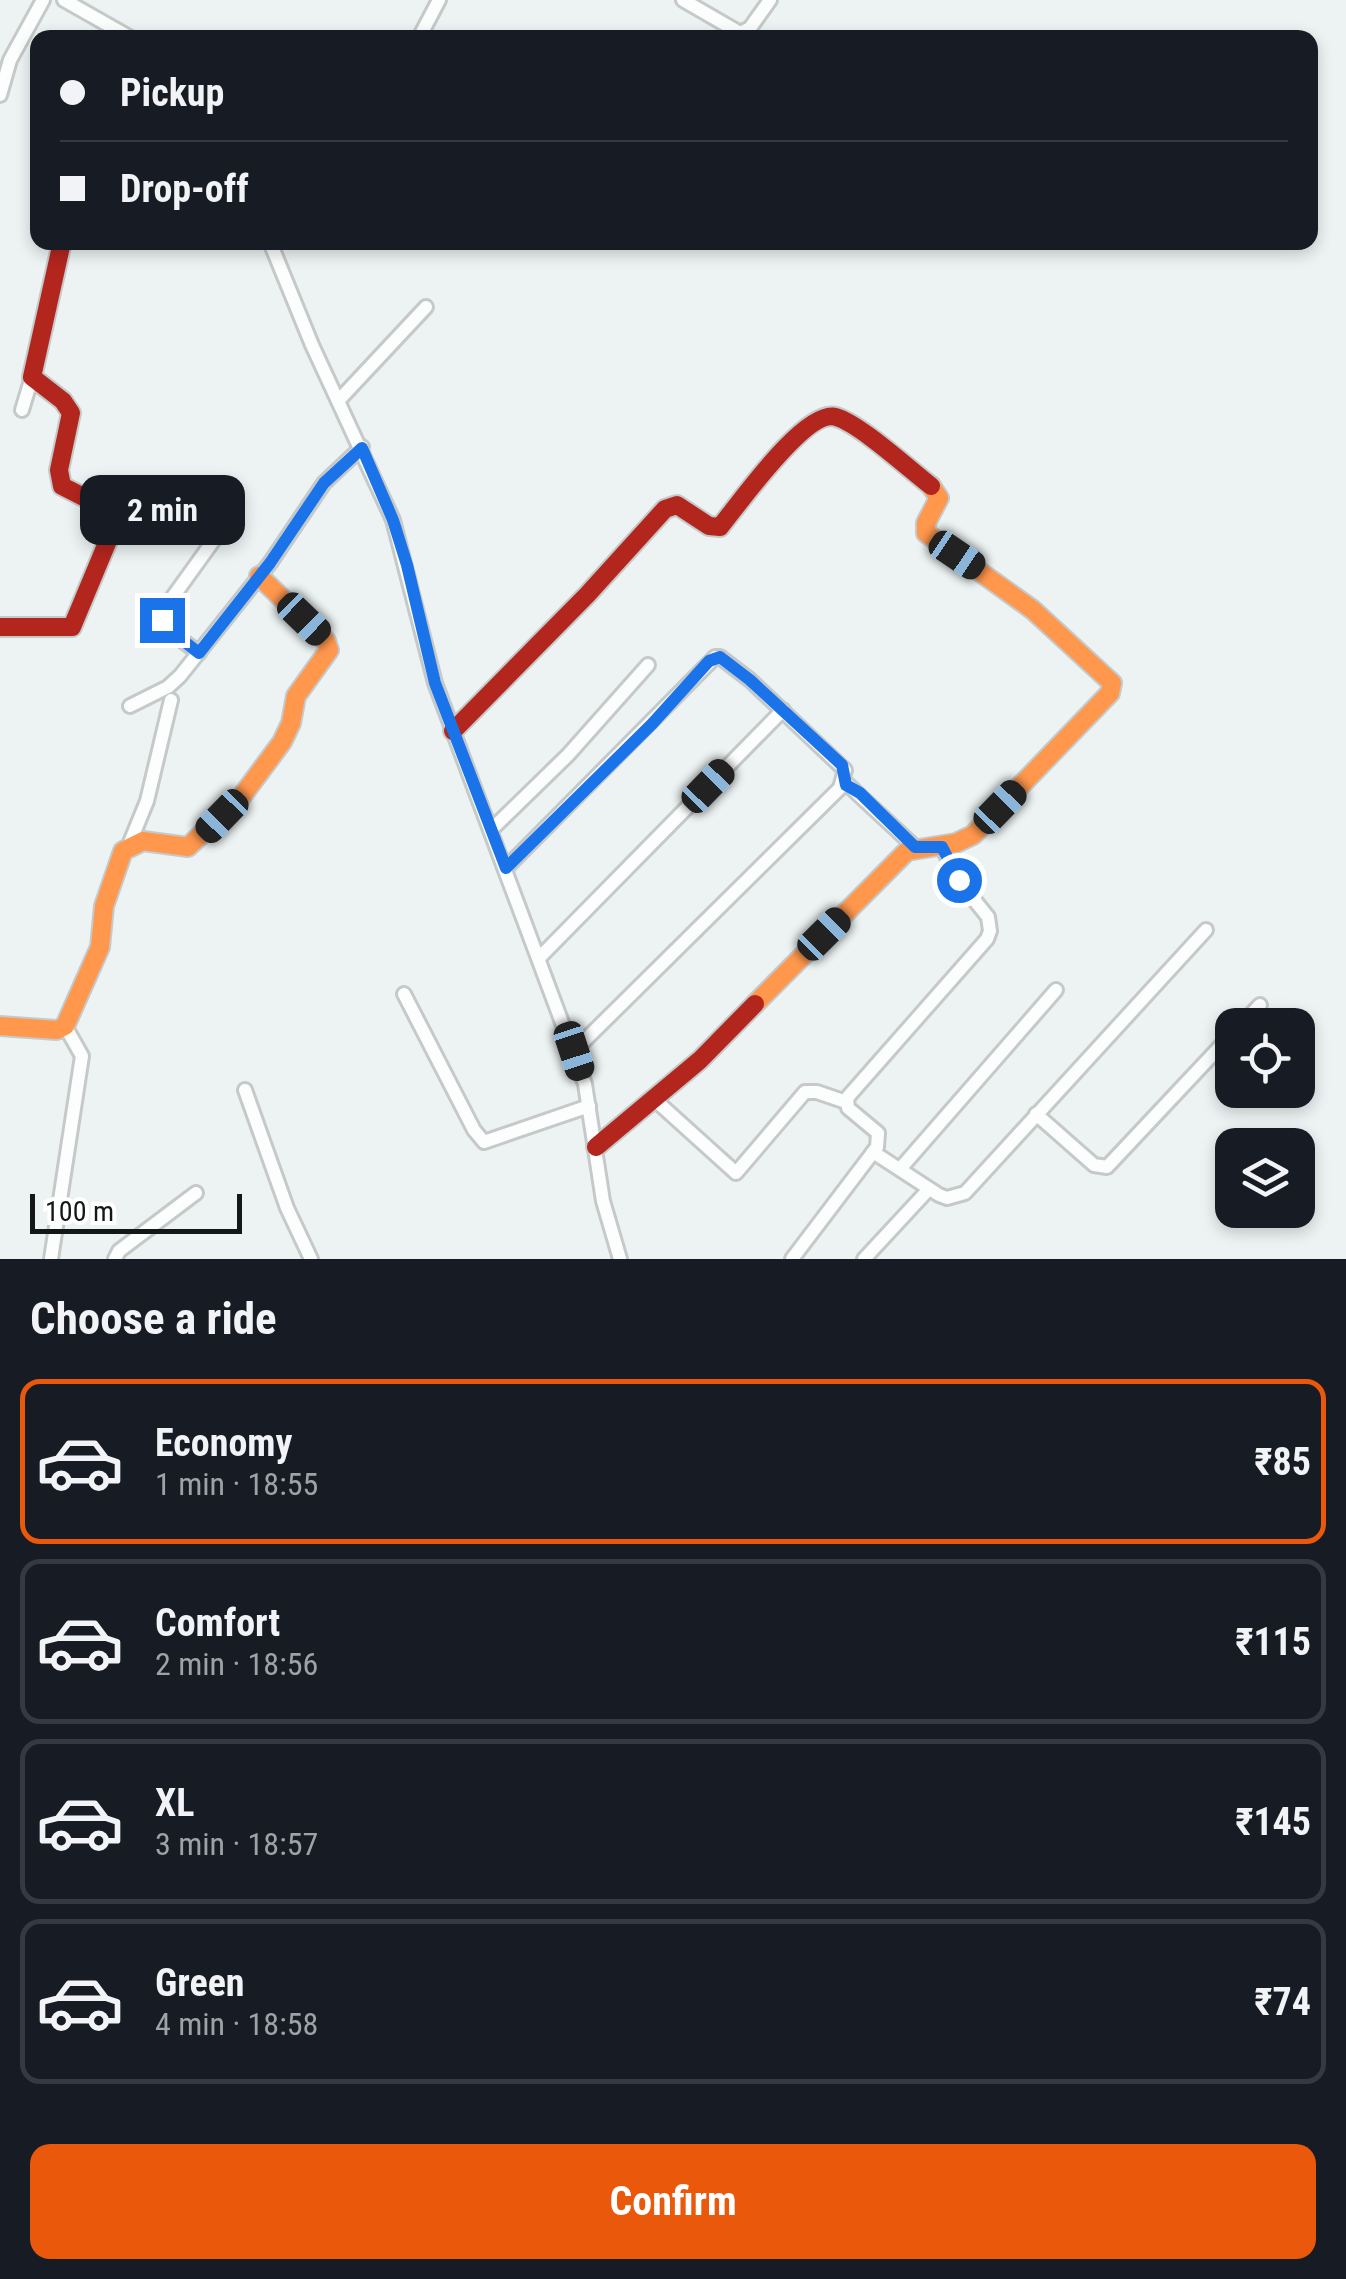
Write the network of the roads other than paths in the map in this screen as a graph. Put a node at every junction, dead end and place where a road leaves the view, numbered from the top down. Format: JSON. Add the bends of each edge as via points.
{"nodes":[{"id":1,"x":43,"y":0,"type":"edge"},
{"id":2,"x":66,"y":0,"type":"edge"},
{"id":3,"x":439,"y":0,"type":"edge"},
{"id":4,"x":682,"y":0,"type":"edge"},
{"id":5,"x":770,"y":0,"type":"edge"},
{"id":6,"x":119,"y":30,"type":"edge"},
{"id":7,"x":423,"y":30,"type":"edge"},
{"id":8,"x":735,"y":30,"type":"edge"},
{"id":9,"x":746,"y":30,"type":"edge"},
{"id":10,"x":0,"y":95,"type":"edge"},
{"id":11,"x":60,"y":250,"type":"edge"},
{"id":12,"x":273,"y":250,"type":"edge"},
{"id":13,"x":426,"y":307,"type":"dead end"},
{"id":14,"x":32,"y":377,"type":"junction"},
{"id":15,"x":339,"y":400,"type":"junction"},
{"id":16,"x":22,"y":410,"type":"dead end"},
{"id":17,"x":362,"y":448,"type":"junction"},
{"id":18,"x":234,"y":512,"type":"dead end"},
{"id":19,"x":259,"y":576,"type":"junction"},
{"id":20,"x":0,"y":627,"type":"edge"},
{"id":21,"x":199,"y":653,"type":"junction"},
{"id":22,"x":648,"y":665,"type":"dead end"},
{"id":23,"x":171,"y":700,"type":"dead end"},
{"id":24,"x":130,"y":706,"type":"dead end"},
{"id":25,"x":782,"y":710,"type":"junction"},
{"id":26,"x":453,"y":731,"type":"junction"},
{"id":27,"x":844,"y":781,"type":"junction"},
{"id":28,"x":491,"y":830,"type":"junction"},
{"id":29,"x":129,"y":846,"type":"junction"},
{"id":30,"x":942,"y":847,"type":"junction"},
{"id":31,"x":916,"y":850,"type":"junction"},
{"id":32,"x":506,"y":868,"type":"junction"},
{"id":33,"x":1206,"y":930,"type":"dead end"},
{"id":34,"x":540,"y":957,"type":"junction"},
{"id":35,"x":1056,"y":990,"type":"dead end"},
{"id":36,"x":404,"y":994,"type":"dead end"},
{"id":37,"x":1260,"y":1005,"type":"dead end"},
{"id":38,"x":1257,"y":1008,"type":"edge"},
{"id":39,"x":0,"y":1026,"type":"edge"},
{"id":40,"x":65,"y":1026,"type":"junction"},
{"id":41,"x":574,"y":1051,"type":"junction"},
{"id":42,"x":1215,"y":1052,"type":"edge"},
{"id":43,"x":245,"y":1090,"type":"dead end"},
{"id":44,"x":654,"y":1098,"type":"junction"},
{"id":45,"x":846,"y":1102,"type":"junction"},
{"id":46,"x":590,"y":1106,"type":"junction"},
{"id":47,"x":1036,"y":1114,"type":"junction"},
{"id":48,"x":596,"y":1147,"type":"junction"},
{"id":49,"x":873,"y":1152,"type":"junction"},
{"id":50,"x":900,"y":1169,"type":"junction"},
{"id":51,"x":928,"y":1189,"type":"junction"},
{"id":52,"x":196,"y":1193,"type":"dead end"},
{"id":53,"x":52,"y":1259,"type":"edge"},
{"id":54,"x":115,"y":1259,"type":"edge"},
{"id":55,"x":311,"y":1259,"type":"edge"},
{"id":56,"x":620,"y":1259,"type":"edge"},
{"id":57,"x":792,"y":1259,"type":"edge"},
{"id":58,"x":864,"y":1259,"type":"edge"}],
"edges":[{"from":1,"to":10,"type":"street","via":[[10,60]]},
{"from":2,"to":6,"type":"street"},
{"from":3,"to":7,"type":"street"},
{"from":4,"to":8,"type":"street"},
{"from":5,"to":9,"type":"street"},
{"from":11,"to":14,"type":"street"},
{"from":12,"to":15,"type":"street"},
{"from":13,"to":15,"type":"street"},
{"from":14,"to":16,"type":"street"},
{"from":14,"to":20,"type":"street","via":[[71,412],[62,486],[117,520],[72,628]]},
{"from":15,"to":17,"type":"street"},
{"from":17,"to":19,"type":"street","via":[[324,483]]},
{"from":17,"to":26,"type":"street","via":[[393,520]]},
{"from":18,"to":21,"type":"street","via":[[162,612],[164,626]]},
{"from":19,"to":21,"type":"street"},
{"from":19,"to":29,"type":"street","via":[[326,641],[328,656],[296,696],[282,742],[203,836],[188,846]]},
{"from":21,"to":24,"type":"street","via":[[168,687]]},
{"from":22,"to":28,"type":"street"},
{"from":23,"to":29,"type":"street","via":[[148,801]]},
{"from":25,"to":27,"type":"street","via":[[842,765]]},
{"from":25,"to":32,"type":"street","via":[[715,657]]},
{"from":25,"to":34,"type":"street"},
{"from":26,"to":28,"type":"street"},
{"from":26,"to":30,"type":"street","via":[[665,509],[677,505],[720,527],[796,435],[834,416],[934,488],[938,498],[926,534],[1034,610],[1113,686],[973,835]]},
{"from":27,"to":31,"type":"street"},
{"from":27,"to":41,"type":"street"},
{"from":28,"to":32,"type":"street"},
{"from":29,"to":40,"type":"street","via":[[118,859],[104,906],[100,947]]},
{"from":30,"to":31,"type":"street"},
{"from":30,"to":45,"type":"street","via":[[988,918],[987,939]]},
{"from":31,"to":44,"type":"street","via":[[896,862]]},
{"from":32,"to":34,"type":"street"},
{"from":33,"to":47,"type":"street"},
{"from":34,"to":41,"type":"street"},
{"from":35,"to":50,"type":"street"},
{"from":36,"to":46,"type":"street","via":[[484,1142]]},
{"from":37,"to":38,"type":"street"},
{"from":39,"to":40,"type":"street"},
{"from":40,"to":53,"type":"street","via":[[82,1056]]},
{"from":41,"to":46,"type":"street"},
{"from":42,"to":47,"type":"street","via":[[1108,1167],[1094,1165]]},
{"from":43,"to":55,"type":"street"},
{"from":44,"to":45,"type":"street","via":[[736,1173],[805,1092]]},
{"from":44,"to":48,"type":"street"},
{"from":45,"to":49,"type":"street","via":[[878,1133]]},
{"from":46,"to":48,"type":"street"},
{"from":47,"to":51,"type":"street","via":[[965,1193],[947,1198]]},
{"from":48,"to":56,"type":"street"},
{"from":49,"to":50,"type":"street"},
{"from":49,"to":57,"type":"street"},
{"from":50,"to":51,"type":"street"},
{"from":51,"to":58,"type":"street"},
{"from":52,"to":54,"type":"street"}]}
